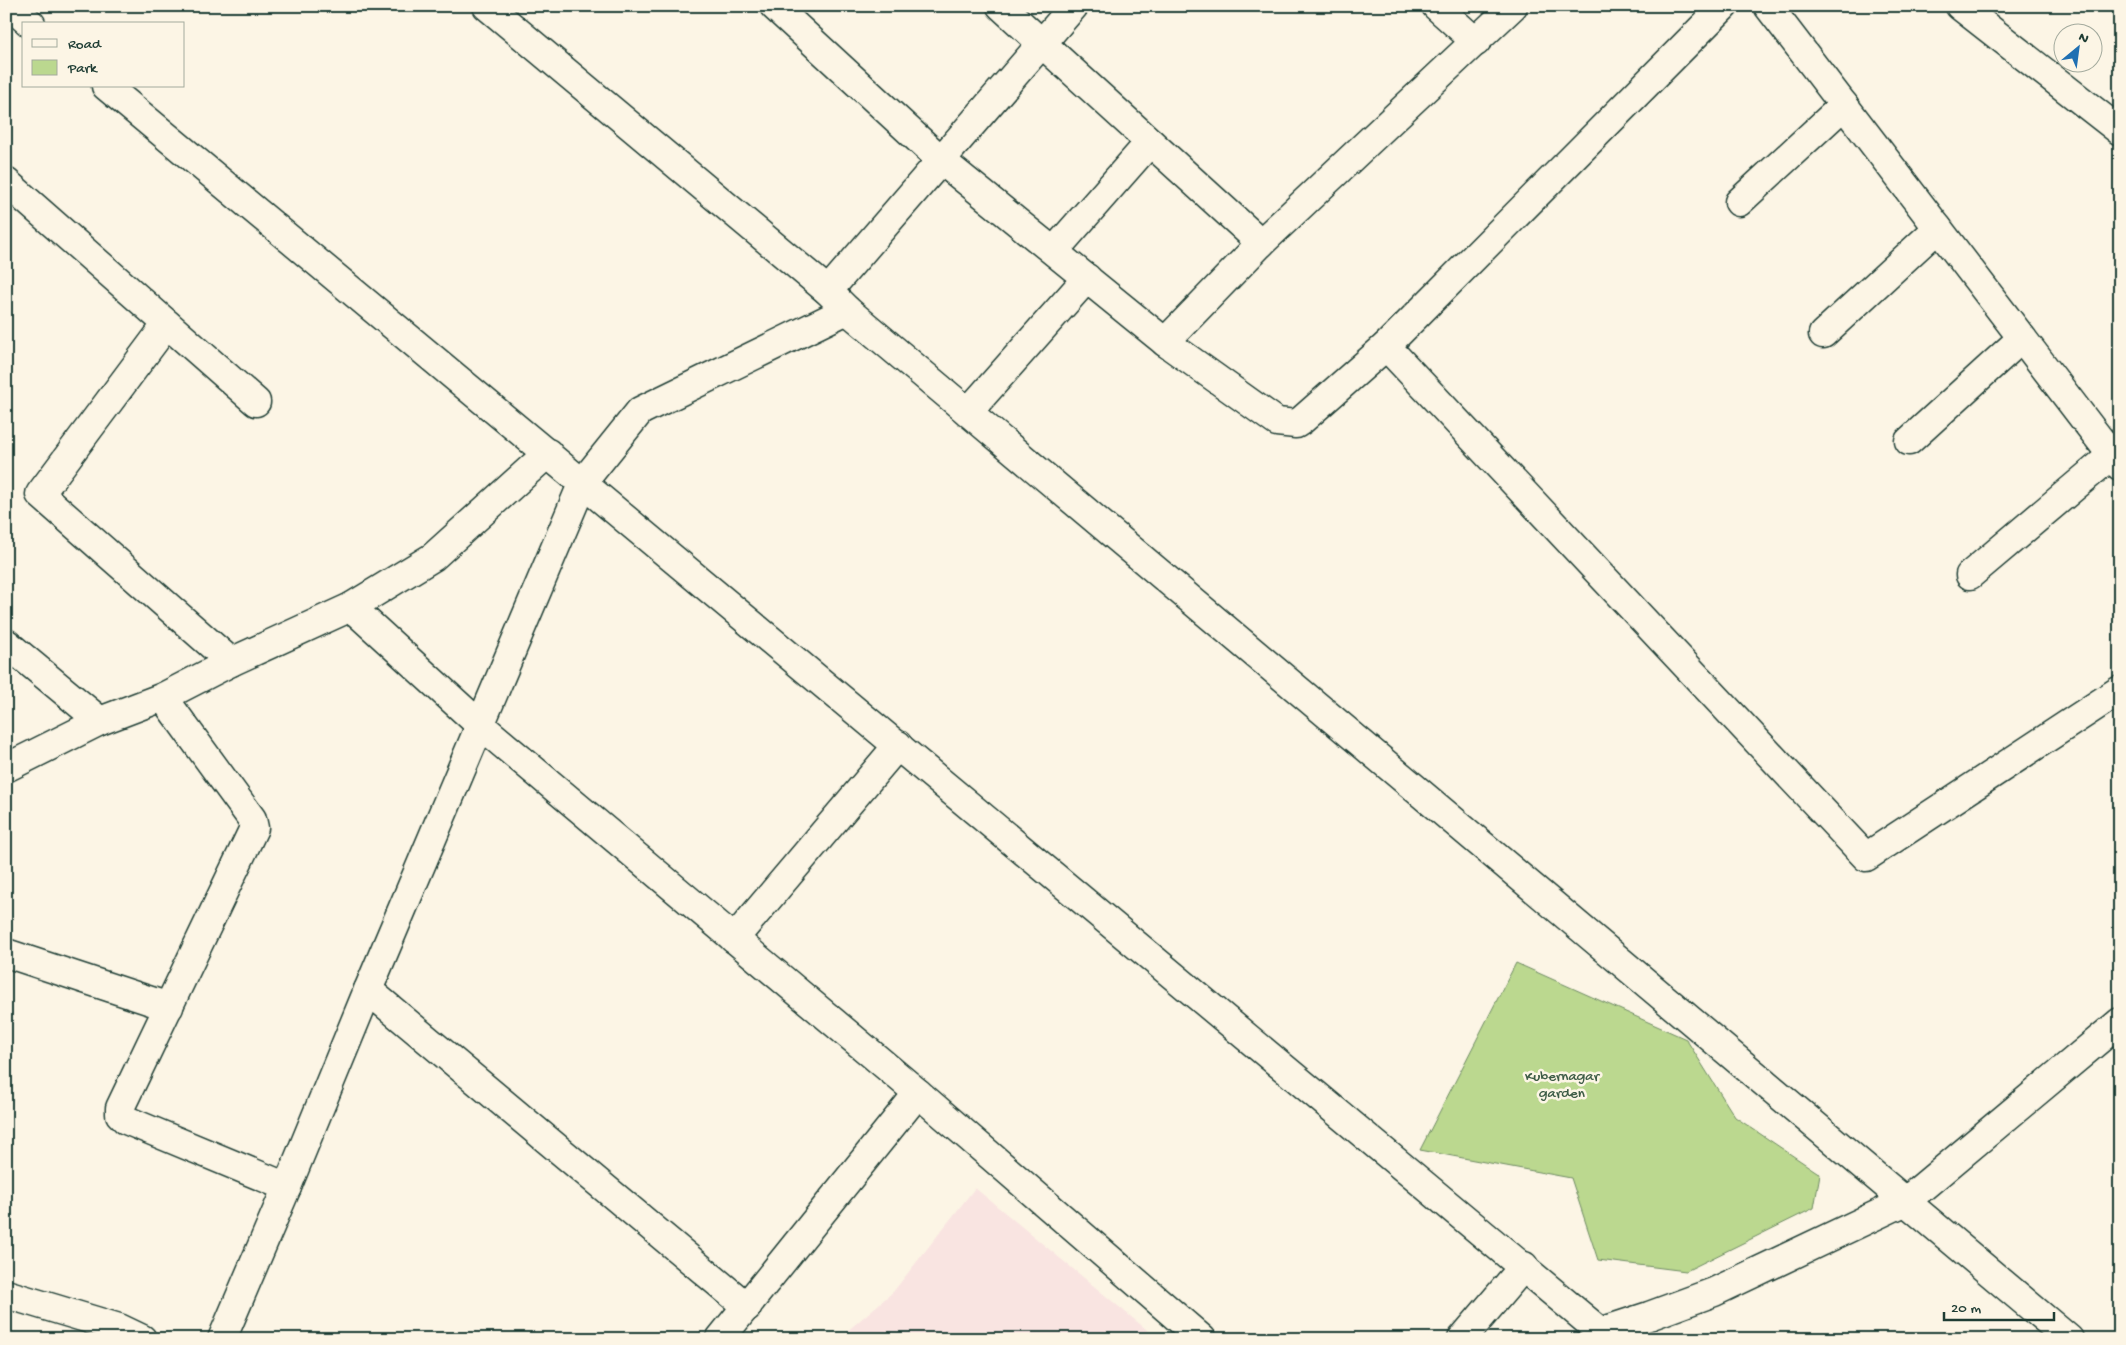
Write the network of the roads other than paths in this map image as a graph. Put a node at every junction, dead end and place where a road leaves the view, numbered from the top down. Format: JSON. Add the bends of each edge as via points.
{"nodes":[{"id":1,"x":10,"y":6,"type":"edge"},
{"id":2,"x":487,"y":6,"type":"edge"},
{"id":3,"x":774,"y":6,"type":"edge"},
{"id":4,"x":1001,"y":6,"type":"edge"},
{"id":5,"x":1074,"y":6,"type":"edge"},
{"id":6,"x":1436,"y":6,"type":"edge"},
{"id":7,"x":1513,"y":6,"type":"edge"},
{"id":8,"x":1724,"y":6,"type":"edge"},
{"id":9,"x":1768,"y":6,"type":"edge"},
{"id":10,"x":1960,"y":6,"type":"edge"},
{"id":11,"x":29,"y":22,"type":"edge"},
{"id":12,"x":1476,"y":42,"type":"junction"},
{"id":13,"x":1043,"y":44,"type":"junction"},
{"id":14,"x":108,"y":88,"type":"edge"},
{"id":15,"x":1844,"y":105,"type":"junction"},
{"id":16,"x":2120,"y":130,"type":"edge"},
{"id":17,"x":1150,"y":142,"type":"junction"},
{"id":18,"x":942,"y":161,"type":"junction"},
{"id":19,"x":6,"y":182,"type":"edge"},
{"id":20,"x":1739,"y":202,"type":"dead end"},
{"id":21,"x":1938,"y":228,"type":"junction"},
{"id":22,"x":1261,"y":243,"type":"junction"},
{"id":23,"x":1054,"y":251,"type":"junction"},
{"id":24,"x":1087,"y":278,"type":"junction"},
{"id":25,"x":838,"y":300,"type":"junction"},
{"id":26,"x":167,"y":324,"type":"junction"},
{"id":27,"x":1823,"y":334,"type":"dead end"},
{"id":28,"x":2022,"y":338,"type":"junction"},
{"id":29,"x":1166,"y":342,"type":"junction"},
{"id":30,"x":1386,"y":346,"type":"junction"},
{"id":31,"x":256,"y":402,"type":"dead end"},
{"id":32,"x":968,"y":412,"type":"junction"},
{"id":33,"x":1909,"y":441,"type":"dead end"},
{"id":34,"x":2114,"y":449,"type":"edge"},
{"id":35,"x":548,"y":453,"type":"junction"},
{"id":36,"x":583,"y":482,"type":"junction"},
{"id":37,"x":1970,"y":575,"type":"dead end"},
{"id":38,"x":351,"y":607,"type":"junction"},
{"id":39,"x":6,"y":644,"type":"edge"},
{"id":40,"x":231,"y":662,"type":"junction"},
{"id":41,"x":2120,"y":690,"type":"edge"},
{"id":42,"x":163,"y":698,"type":"junction"},
{"id":43,"x":100,"y":721,"type":"junction"},
{"id":44,"x":480,"y":726,"type":"junction"},
{"id":45,"x":898,"y":745,"type":"junction"},
{"id":46,"x":6,"y":768,"type":"edge"},
{"id":47,"x":734,"y":939,"type":"junction"},
{"id":48,"x":6,"y":953,"type":"edge"},
{"id":49,"x":368,"y":990,"type":"junction"},
{"id":50,"x":169,"y":1006,"type":"junction"},
{"id":51,"x":2120,"y":1022,"type":"edge"},
{"id":52,"x":918,"y":1093,"type":"junction"},
{"id":53,"x":287,"y":1187,"type":"junction"},
{"id":54,"x":1906,"y":1202,"type":"junction"},
{"id":55,"x":1524,"y":1266,"type":"junction"},
{"id":56,"x":6,"y":1294,"type":"edge"},
{"id":57,"x":747,"y":1307,"type":"junction"},
{"id":58,"x":1604,"y":1335,"type":"edge"},
{"id":59,"x":142,"y":1339,"type":"edge"},
{"id":60,"x":222,"y":1339,"type":"edge"},
{"id":61,"x":720,"y":1339,"type":"edge"},
{"id":62,"x":1202,"y":1339,"type":"edge"},
{"id":63,"x":1462,"y":1339,"type":"edge"},
{"id":64,"x":2068,"y":1339,"type":"edge"}],
"edges":[{"from":1,"to":11,"type":"street"},
{"from":2,"to":25,"type":"street"},
{"from":3,"to":18,"type":"street"},
{"from":4,"to":13,"type":"street"},
{"from":5,"to":13,"type":"street"},
{"from":6,"to":12,"type":"street"},
{"from":7,"to":12,"type":"street"},
{"from":8,"to":30,"type":"street"},
{"from":9,"to":15,"type":"street"},
{"from":10,"to":16,"type":"street"},
{"from":12,"to":22,"type":"street"},
{"from":13,"to":17,"type":"street"},
{"from":13,"to":18,"type":"street"},
{"from":14,"to":35,"type":"street"},
{"from":15,"to":20,"type":"street"},
{"from":15,"to":21,"type":"street"},
{"from":17,"to":22,"type":"street"},
{"from":17,"to":23,"type":"street"},
{"from":18,"to":23,"type":"street"},
{"from":18,"to":25,"type":"street"},
{"from":19,"to":26,"type":"street"},
{"from":21,"to":27,"type":"street"},
{"from":21,"to":28,"type":"street"},
{"from":22,"to":29,"type":"street"},
{"from":23,"to":24,"type":"street"},
{"from":24,"to":29,"type":"street"},
{"from":24,"to":32,"type":"street"},
{"from":25,"to":32,"type":"street"},
{"from":25,"to":36,"type":"street","via":[[640,411]]},
{"from":26,"to":31,"type":"street"},
{"from":26,"to":40,"type":"street","via":[[40,494]]},
{"from":28,"to":33,"type":"street"},
{"from":28,"to":34,"type":"street"},
{"from":29,"to":30,"type":"street","via":[[1277,422],[1286,424],[1302,420]]},
{"from":30,"to":41,"type":"street","via":[[1866,856]]},
{"from":32,"to":54,"type":"street"},
{"from":34,"to":37,"type":"street"},
{"from":35,"to":36,"type":"street"},
{"from":35,"to":38,"type":"street","via":[[433,557]]},
{"from":36,"to":44,"type":"street"},
{"from":36,"to":45,"type":"street"},
{"from":38,"to":40,"type":"street"},
{"from":38,"to":44,"type":"street"},
{"from":39,"to":43,"type":"street"},
{"from":40,"to":42,"type":"street"},
{"from":42,"to":43,"type":"street"},
{"from":42,"to":50,"type":"street","via":[[252,819],[254,828]]},
{"from":43,"to":46,"type":"street"},
{"from":44,"to":47,"type":"street"},
{"from":44,"to":49,"type":"street"},
{"from":45,"to":47,"type":"street"},
{"from":45,"to":55,"type":"street"},
{"from":47,"to":52,"type":"street"},
{"from":48,"to":50,"type":"street"},
{"from":49,"to":53,"type":"street"},
{"from":49,"to":57,"type":"street"},
{"from":50,"to":53,"type":"street","via":[[120,1114],[126,1120]]},
{"from":51,"to":54,"type":"street"},
{"from":52,"to":57,"type":"street"},
{"from":52,"to":62,"type":"street"},
{"from":53,"to":60,"type":"street"},
{"from":54,"to":58,"type":"street","via":[[1714,1292]]},
{"from":54,"to":64,"type":"street"},
{"from":55,"to":58,"type":"street"},
{"from":55,"to":63,"type":"street"},
{"from":56,"to":59,"type":"street","via":[[119,1328]]},
{"from":57,"to":61,"type":"street"}]}
